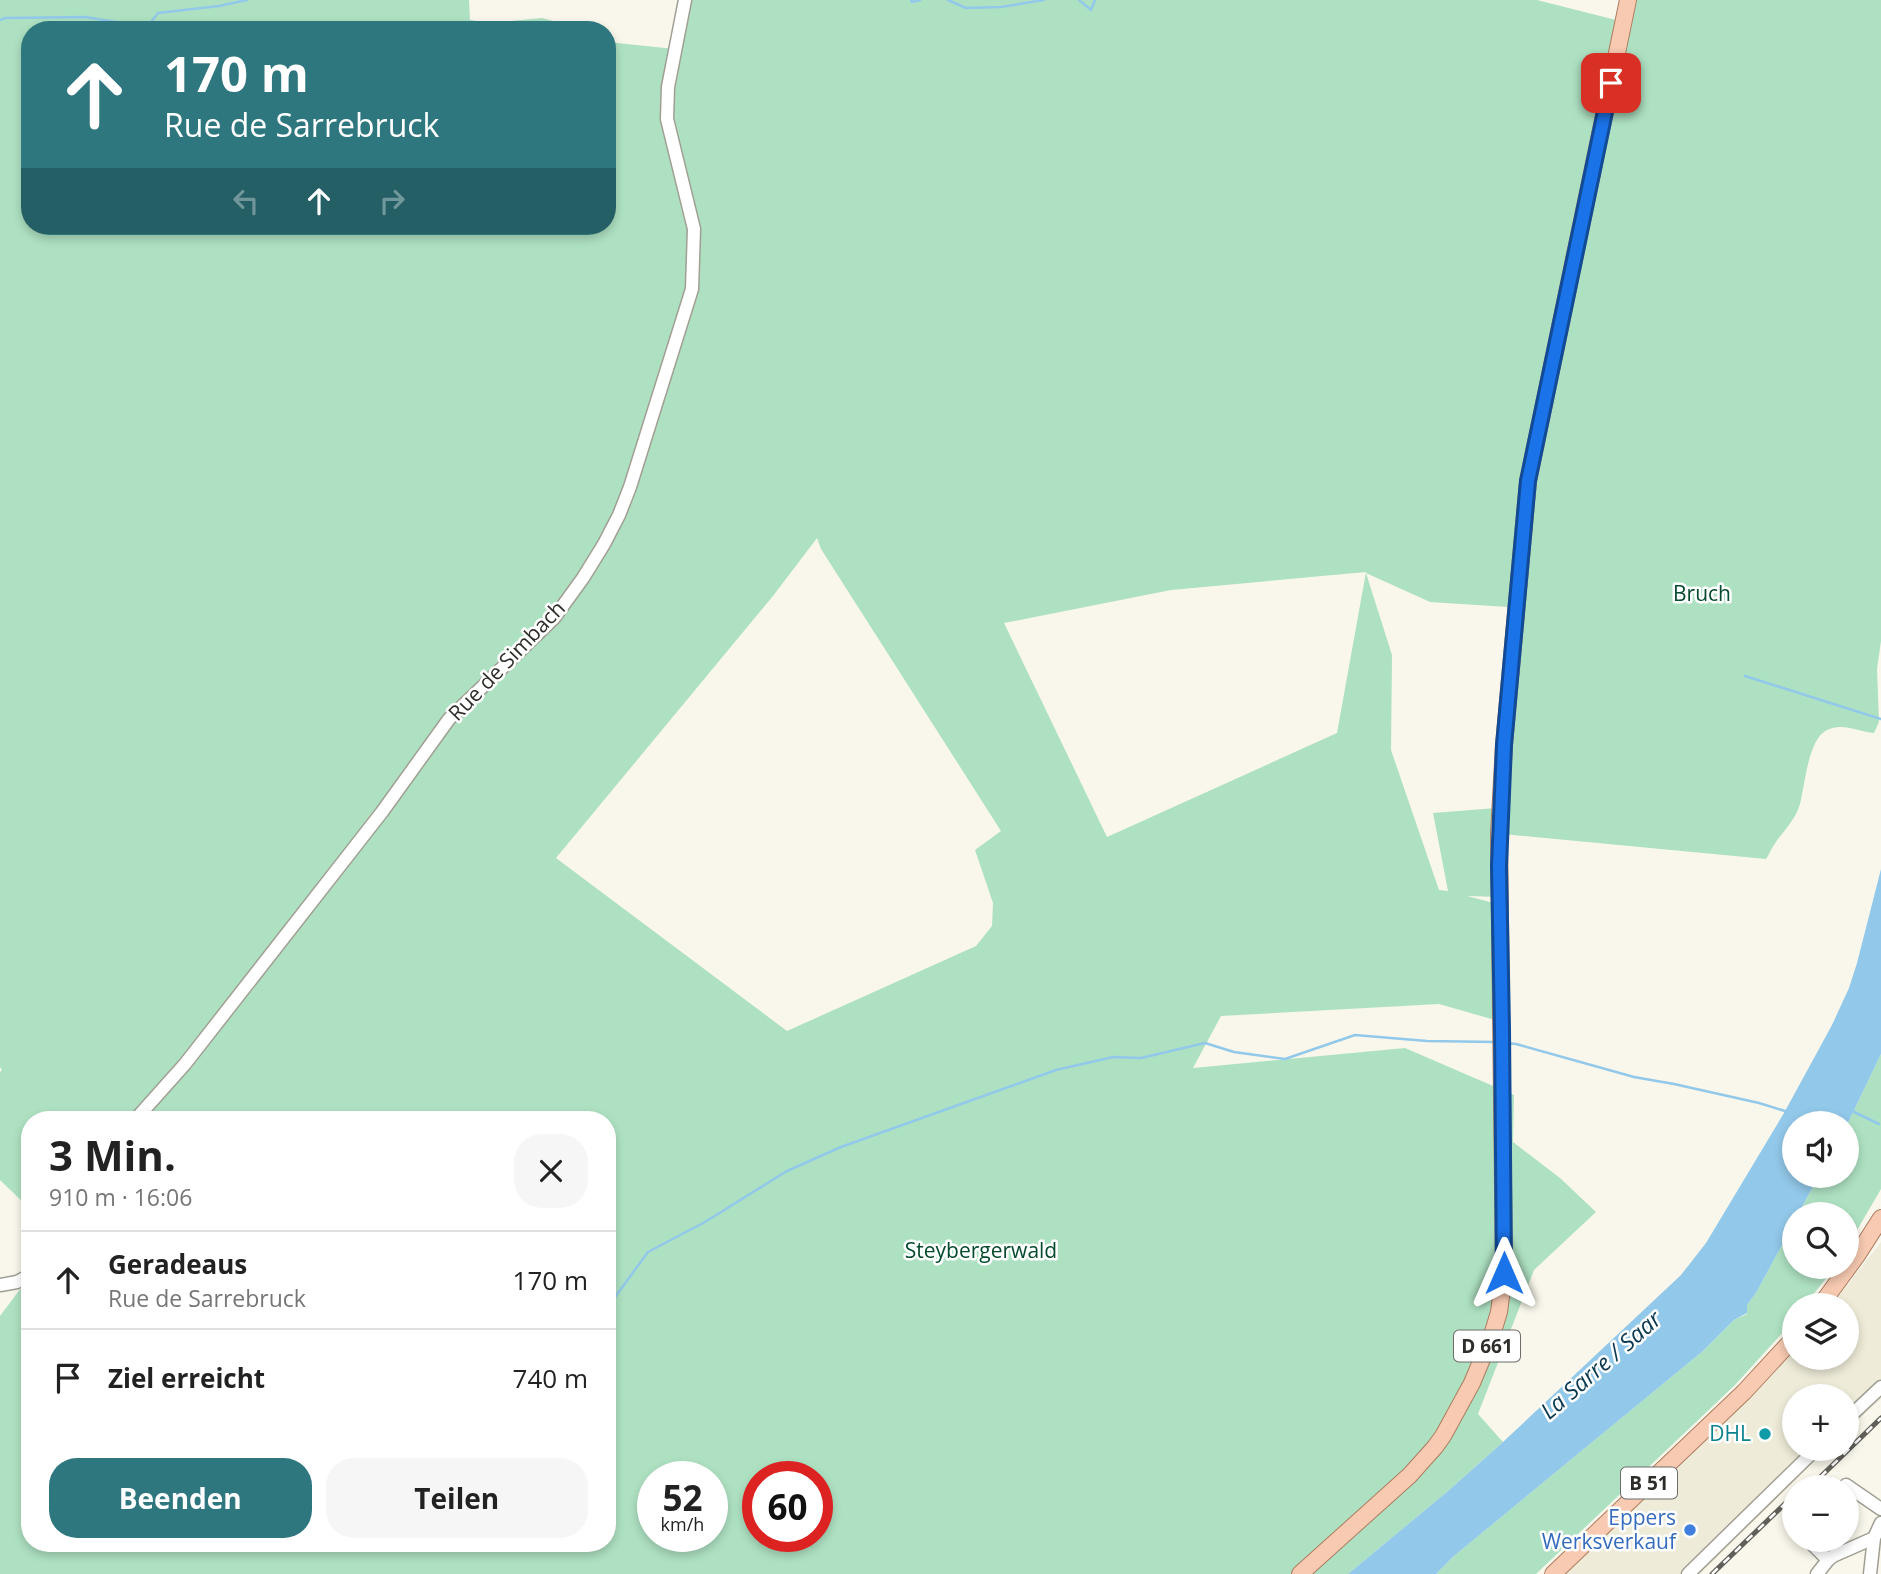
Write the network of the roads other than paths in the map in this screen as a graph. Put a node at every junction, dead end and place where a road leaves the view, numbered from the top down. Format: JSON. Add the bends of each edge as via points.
{"nodes":[{"id":1,"x":685,"y":0,"type":"edge"},
{"id":2,"x":1628,"y":0,"type":"edge"},
{"id":3,"x":143,"y":1111,"type":"edge"},
{"id":4,"x":1881,"y":1218,"type":"edge"},
{"id":5,"x":1881,"y":1234,"type":"edge"},
{"id":6,"x":1859,"y":1252,"type":"edge"},
{"id":7,"x":1859,"y":1253,"type":"edge"},
{"id":8,"x":21,"y":1280,"type":"edge"},
{"id":9,"x":0,"y":1285,"type":"edge"},
{"id":10,"x":1782,"y":1351,"type":"edge"},
{"id":11,"x":1881,"y":1387,"type":"edge"},
{"id":12,"x":1859,"y":1408,"type":"edge"},
{"id":13,"x":1804,"y":1461,"type":"edge"},
{"id":14,"x":1859,"y":1494,"type":"edge"},
{"id":15,"x":1881,"y":1509,"type":"edge"},
{"id":16,"x":1881,"y":1523,"type":"edge"},
{"id":17,"x":1874,"y":1538,"type":"junction"},
{"id":18,"x":1820,"y":1552,"type":"edge"},
{"id":19,"x":1828,"y":1560,"type":"junction"},
{"id":20,"x":1300,"y":1574,"type":"edge"},
{"id":21,"x":1553,"y":1574,"type":"edge"},
{"id":22,"x":1688,"y":1574,"type":"edge"},
{"id":23,"x":1816,"y":1574,"type":"edge"},
{"id":24,"x":1870,"y":1574,"type":"edge"}],
"edges":[{"from":1,"to":3,"type":"street","name":"Rue de Simbach","via":[[668,87],[667,119],[694,229],[692,289],[619,515],[554,618],[449,719],[382,812]]},
{"from":2,"to":20,"type":"main road","number":"D 661","via":[[1528,481],[1499,834],[1504,1273],[1499,1312],[1458,1411],[1435,1447]]},
{"from":4,"to":6,"type":"main road"},
{"from":5,"to":7,"type":"main road"},
{"from":8,"to":9,"type":"street"},
{"from":10,"to":21,"type":"main road","number":"B 51"},
{"from":11,"to":12,"type":"street"},
{"from":13,"to":22,"type":"street"},
{"from":14,"to":15,"type":"street"},
{"from":16,"to":17,"type":"street"},
{"from":17,"to":19,"type":"street"},
{"from":17,"to":24,"type":"street"},
{"from":18,"to":19,"type":"street"},
{"from":19,"to":23,"type":"street"}]}
